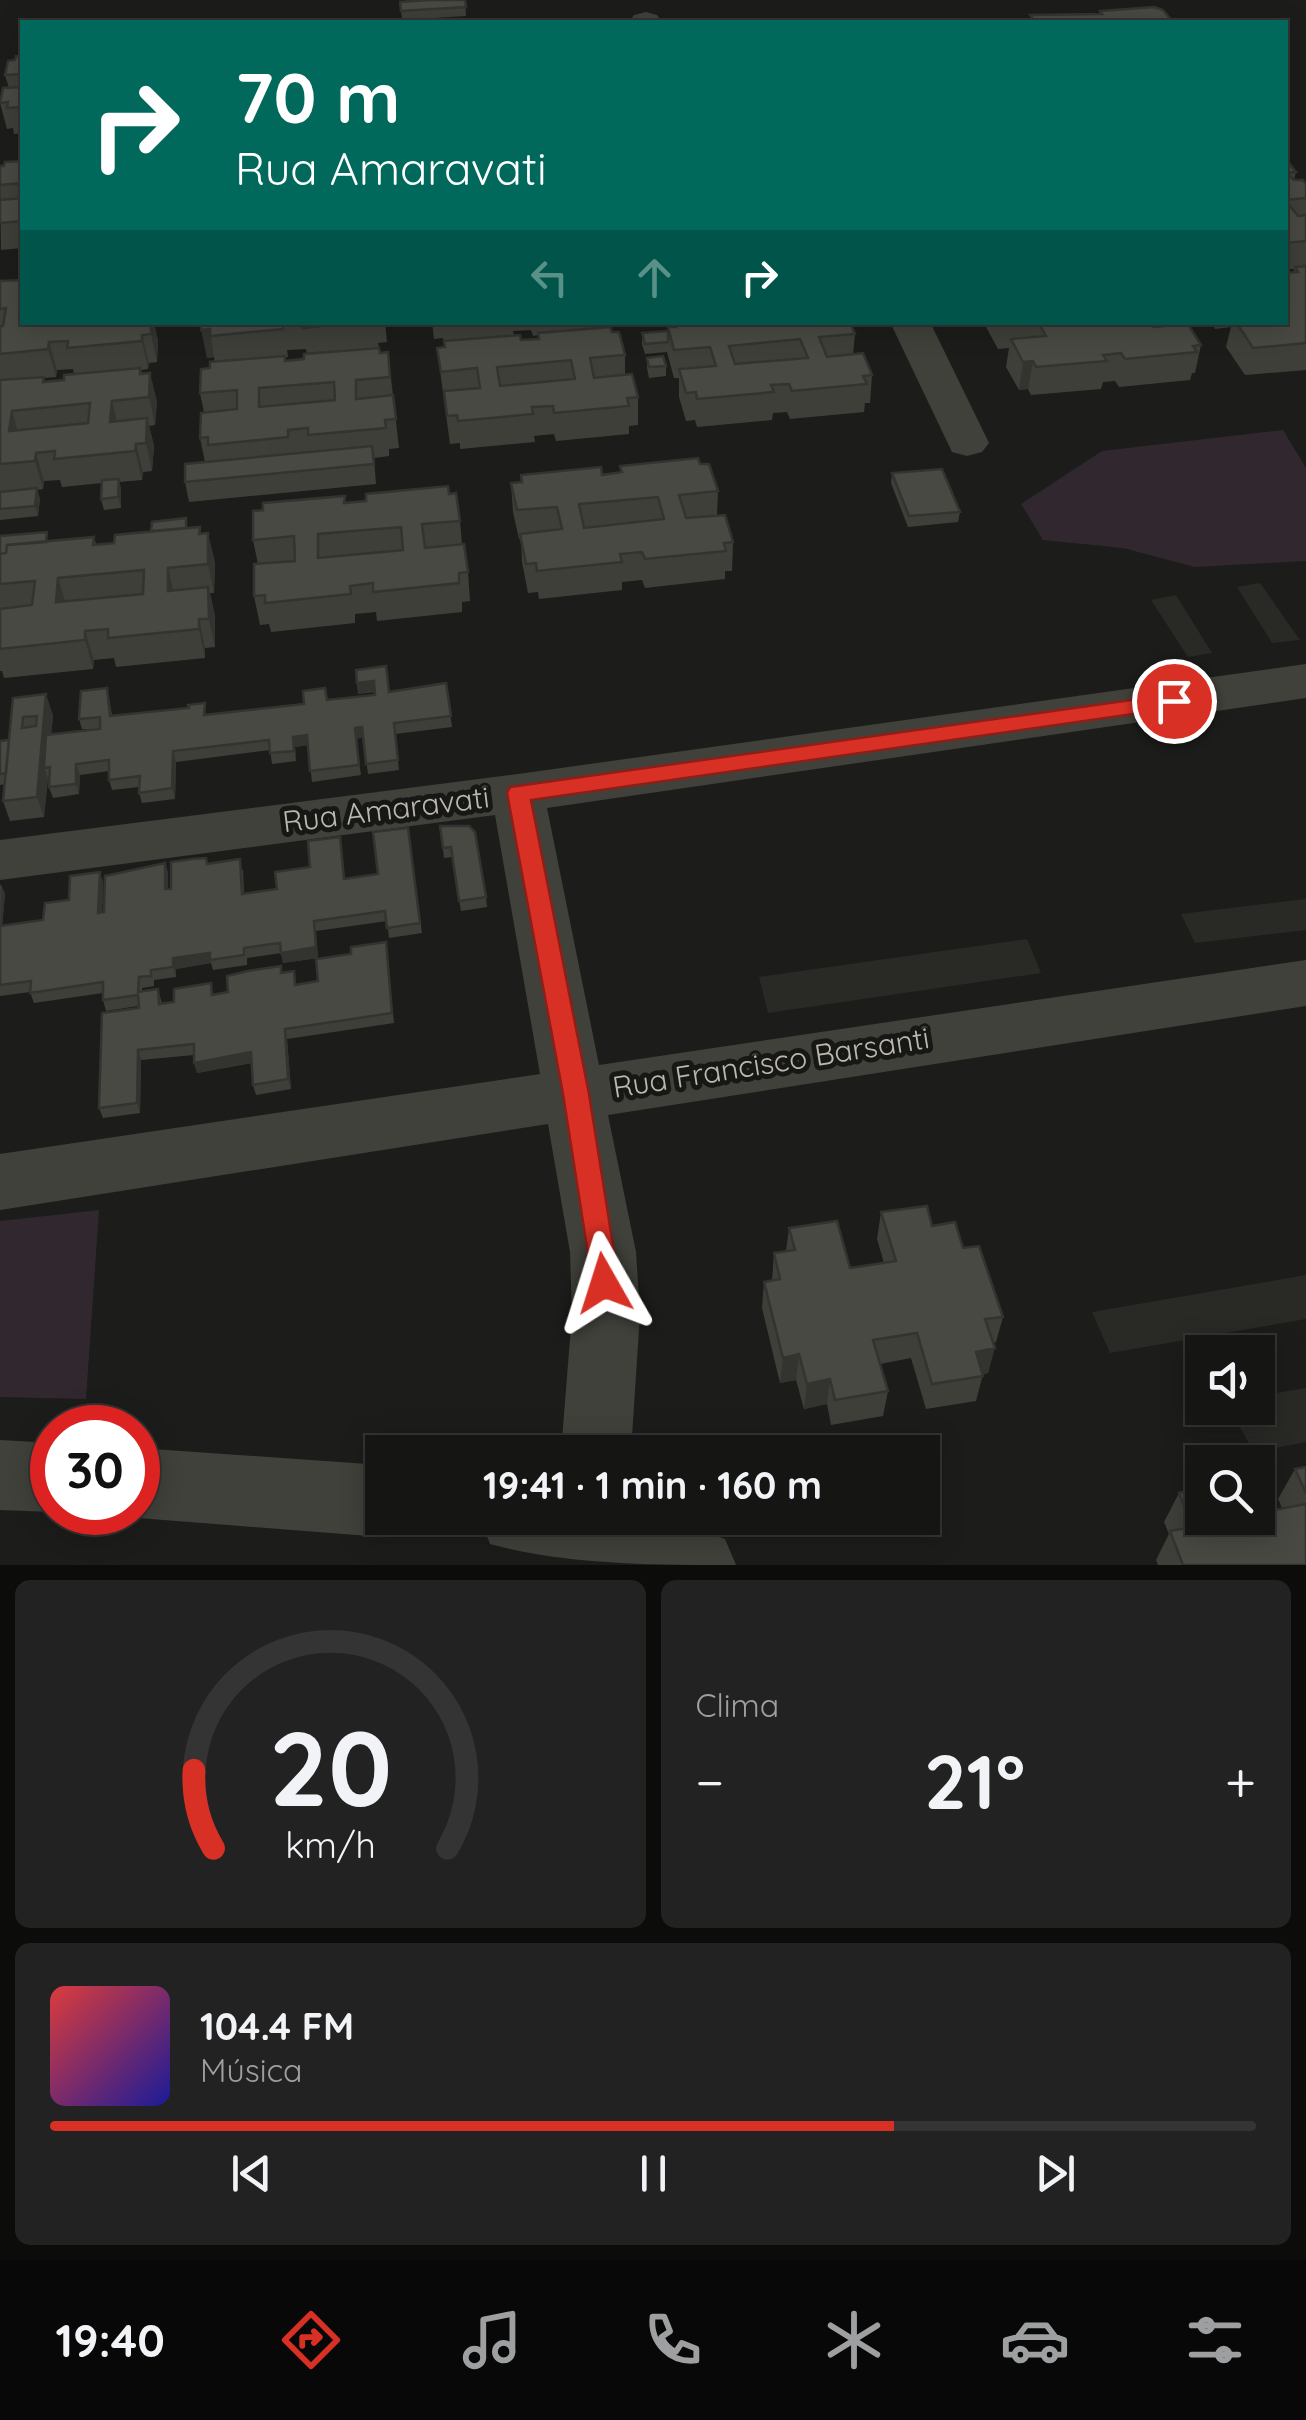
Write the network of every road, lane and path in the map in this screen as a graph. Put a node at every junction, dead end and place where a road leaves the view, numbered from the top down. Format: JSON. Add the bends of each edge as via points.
{"nodes":[{"id":1,"x":911,"y":325,"type":"edge"},
{"id":2,"x":967,"y":443,"type":"dead end"},
{"id":3,"x":1306,"y":682,"type":"edge"},
{"id":4,"x":518,"y":793,"type":"junction"},
{"id":5,"x":0,"y":860,"type":"edge"},
{"id":6,"x":1306,"y":983,"type":"edge"},
{"id":7,"x":576,"y":1094,"type":"junction"},
{"id":8,"x":0,"y":1182,"type":"edge"},
{"id":9,"x":597,"y":1435,"type":"edge"},
{"id":10,"x":0,"y":1476,"type":"edge"},
{"id":11,"x":30,"y":1477,"type":"edge"},
{"id":12,"x":160,"y":1485,"type":"edge"},
{"id":13,"x":365,"y":1500,"type":"edge"},
{"id":14,"x":620,"y":1535,"type":"edge"},
{"id":15,"x":699,"y":1565,"type":"edge"}],
"edges":[{"from":1,"to":2,"type":"street"},
{"from":3,"to":4,"type":"street","name":"Rua Amaravati"},
{"from":4,"to":5,"type":"street","name":"Rua Amaravati"},
{"from":4,"to":7,"type":"street"},
{"from":6,"to":7,"type":"street","name":"Rua Francisco Barsanti"},
{"from":7,"to":8,"type":"street","name":"Rua Francisco Barsanti"},
{"from":7,"to":9,"type":"street","via":[[606,1314]]},
{"from":10,"to":11,"type":"street"},
{"from":12,"to":13,"type":"street"},
{"from":14,"to":15,"type":"street"}]}
